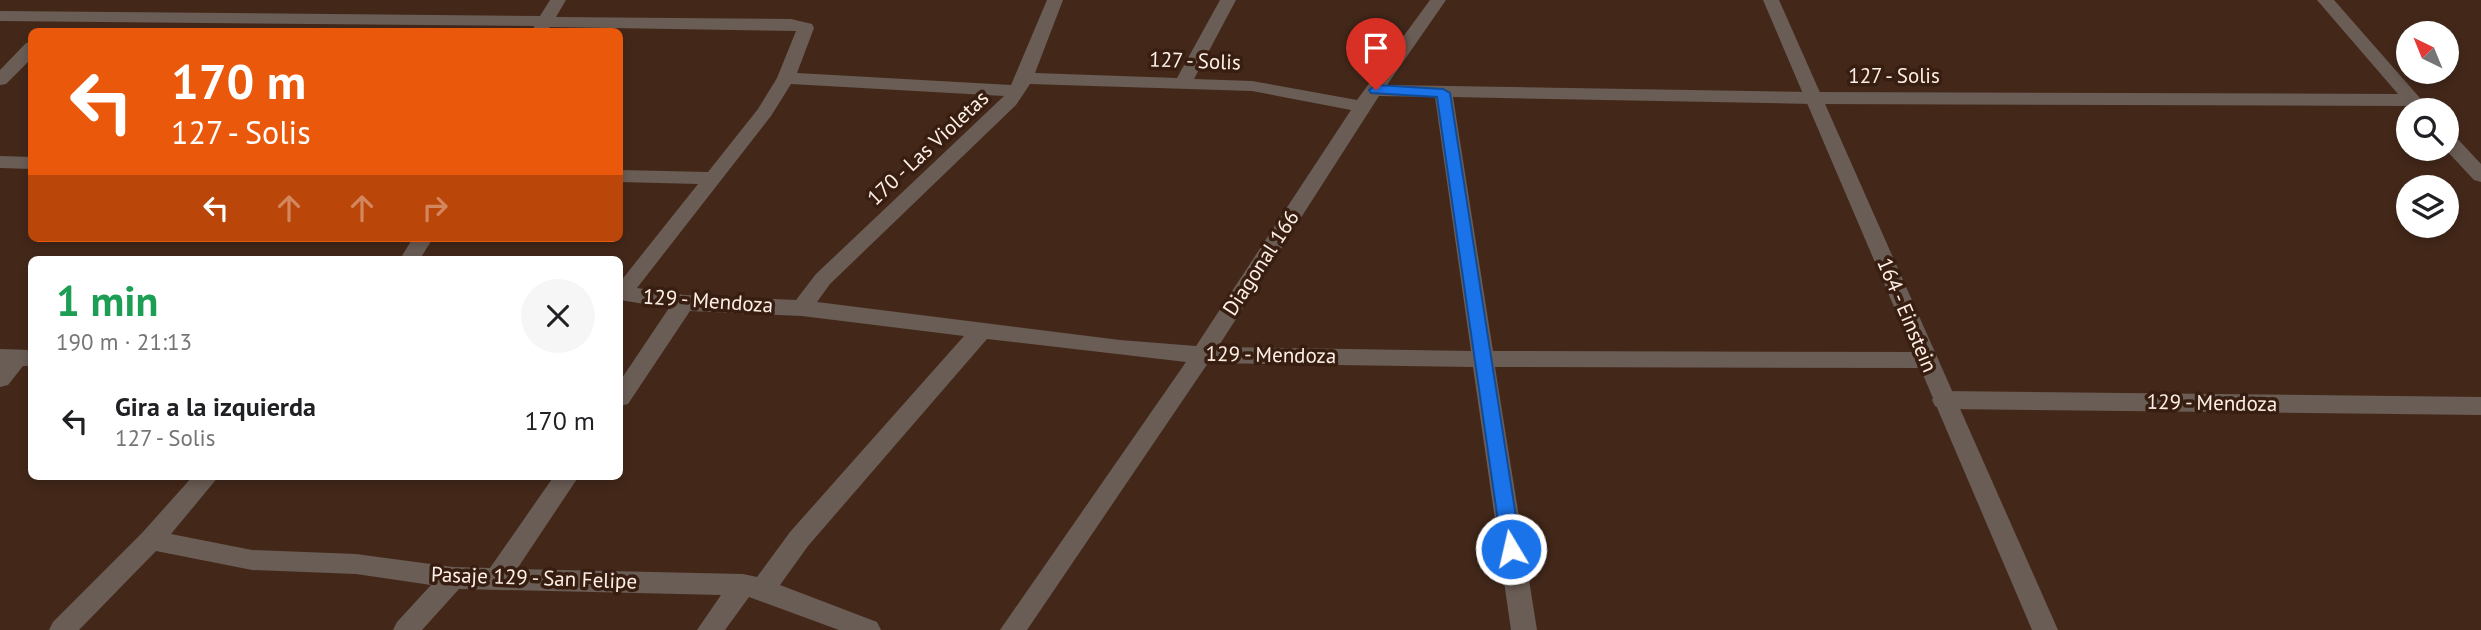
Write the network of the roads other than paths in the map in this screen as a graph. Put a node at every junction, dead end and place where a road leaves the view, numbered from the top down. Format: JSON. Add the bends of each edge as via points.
{"nodes":[{"id":1,"x":77,"y":0,"type":"edge"},
{"id":2,"x":558,"y":0,"type":"edge"},
{"id":3,"x":1055,"y":0,"type":"edge"},
{"id":4,"x":1227,"y":0,"type":"edge"},
{"id":5,"x":1438,"y":0,"type":"edge"},
{"id":6,"x":1771,"y":0,"type":"edge"},
{"id":7,"x":2325,"y":0,"type":"edge"},
{"id":8,"x":0,"y":16,"type":"edge"},
{"id":9,"x":59,"y":18,"type":"junction"},
{"id":10,"x":542,"y":26,"type":"edge"},
{"id":11,"x":50,"y":28,"type":"edge"},
{"id":12,"x":28,"y":51,"type":"edge"},
{"id":13,"x":786,"y":78,"type":"junction"},
{"id":14,"x":0,"y":80,"type":"edge"},
{"id":15,"x":1183,"y":83,"type":"junction"},
{"id":16,"x":1021,"y":85,"type":"junction"},
{"id":17,"x":1376,"y":90,"type":"junction"},
{"id":18,"x":1443,"y":93,"type":"junction"},
{"id":19,"x":1813,"y":98,"type":"junction"},
{"id":20,"x":2412,"y":98,"type":"edge"},
{"id":21,"x":2396,"y":105,"type":"edge"},
{"id":22,"x":1362,"y":107,"type":"junction"},
{"id":23,"x":2459,"y":152,"type":"edge"},
{"id":24,"x":0,"y":162,"type":"edge"},
{"id":25,"x":28,"y":163,"type":"edge"},
{"id":26,"x":2481,"y":176,"type":"edge"},
{"id":27,"x":623,"y":177,"type":"edge"},
{"id":28,"x":710,"y":178,"type":"junction"},
{"id":29,"x":623,"y":290,"type":"edge"},
{"id":30,"x":623,"y":293,"type":"edge"},
{"id":31,"x":684,"y":303,"type":"junction"},
{"id":32,"x":802,"y":308,"type":"junction"},
{"id":33,"x":983,"y":329,"type":"junction"},
{"id":34,"x":1202,"y":355,"type":"junction"},
{"id":35,"x":16,"y":357,"type":"edge"},
{"id":36,"x":1482,"y":359,"type":"junction"},
{"id":37,"x":1927,"y":360,"type":"junction"},
{"id":38,"x":0,"y":379,"type":"edge"},
{"id":39,"x":623,"y":394,"type":"edge"},
{"id":40,"x":1943,"y":400,"type":"junction"},
{"id":41,"x":2481,"y":407,"type":"edge"},
{"id":42,"x":204,"y":480,"type":"edge"},
{"id":43,"x":564,"y":480,"type":"edge"},
{"id":44,"x":152,"y":540,"type":"junction"},
{"id":45,"x":498,"y":577,"type":"junction"},
{"id":46,"x":453,"y":578,"type":"junction"},
{"id":47,"x":753,"y":587,"type":"junction"},
{"id":48,"x":62,"y":630,"type":"edge"},
{"id":49,"x":406,"y":630,"type":"edge"},
{"id":50,"x":710,"y":630,"type":"edge"},
{"id":51,"x":868,"y":630,"type":"edge"},
{"id":52,"x":1013,"y":630,"type":"edge"},
{"id":53,"x":1524,"y":630,"type":"edge"},
{"id":54,"x":2045,"y":630,"type":"edge"}],
"edges":[{"from":1,"to":9,"type":"street"},
{"from":2,"to":10,"type":"street"},
{"from":3,"to":16,"type":"street","name":"170 - Las Violetas"},
{"from":4,"to":15,"type":"street"},
{"from":5,"to":17,"type":"street","name":"Diagonal 166"},
{"from":6,"to":19,"type":"street","name":"164 - Einstein"},
{"from":7,"to":20,"type":"street"},
{"from":8,"to":9,"type":"street"},
{"from":9,"to":10,"type":"street"},
{"from":9,"to":11,"type":"street"},
{"from":10,"to":13,"type":"street","via":[[791,24],[806,28]]},
{"from":12,"to":14,"type":"street"},
{"from":13,"to":16,"type":"street","name":"127 - Solis"},
{"from":13,"to":28,"type":"street","via":[[765,112]]},
{"from":15,"to":16,"type":"street","name":"127 - Solis"},
{"from":15,"to":22,"type":"street","name":"127 - Solis","via":[[1252,86]]},
{"from":16,"to":32,"type":"street","name":"170 - Las Violetas","via":[[823,279]]},
{"from":17,"to":18,"type":"street","name":"127 - Solis"},
{"from":17,"to":22,"type":"street","name":"Diagonal 166"},
{"from":18,"to":19,"type":"street","name":"127 - Solis"},
{"from":18,"to":36,"type":"street"},
{"from":19,"to":21,"type":"street","name":"127 - Solis"},
{"from":19,"to":37,"type":"street","name":"164 - Einstein"},
{"from":22,"to":34,"type":"street","name":"Diagonal 166"},
{"from":23,"to":26,"type":"street"},
{"from":24,"to":25,"type":"street"},
{"from":27,"to":28,"type":"street"},
{"from":28,"to":29,"type":"street"},
{"from":30,"to":31,"type":"street","name":"129 - Mendoza"},
{"from":31,"to":32,"type":"street","name":"129 - Mendoza"},
{"from":31,"to":39,"type":"street"},
{"from":32,"to":33,"type":"street","name":"129 - Mendoza"},
{"from":33,"to":34,"type":"street","name":"129 - Mendoza"},
{"from":33,"to":47,"type":"street"},
{"from":34,"to":36,"type":"street","name":"129 - Mendoza"},
{"from":34,"to":52,"type":"street","name":"Diagonal 166"},
{"from":35,"to":38,"type":"street"},
{"from":36,"to":37,"type":"street","name":"129 - Mendoza"},
{"from":36,"to":53,"type":"street"},
{"from":37,"to":40,"type":"street","name":"164 - Einstein"},
{"from":40,"to":41,"type":"street","name":"129 - Mendoza"},
{"from":40,"to":54,"type":"street","name":"164 - Einstein"},
{"from":42,"to":44,"type":"street"},
{"from":43,"to":45,"type":"street"},
{"from":44,"to":46,"type":"street","name":"Pasaje 129 - San Felipe","via":[[252,561],[356,564]]},
{"from":44,"to":48,"type":"street"},
{"from":45,"to":46,"type":"street","name":"Pasaje 129 - San Felipe"},
{"from":45,"to":47,"type":"street","name":"Pasaje 129 - San Felipe"},
{"from":46,"to":49,"type":"street"},
{"from":47,"to":50,"type":"street"},
{"from":47,"to":51,"type":"street","name":"Pasaje 129 - San Felipe"}]}
